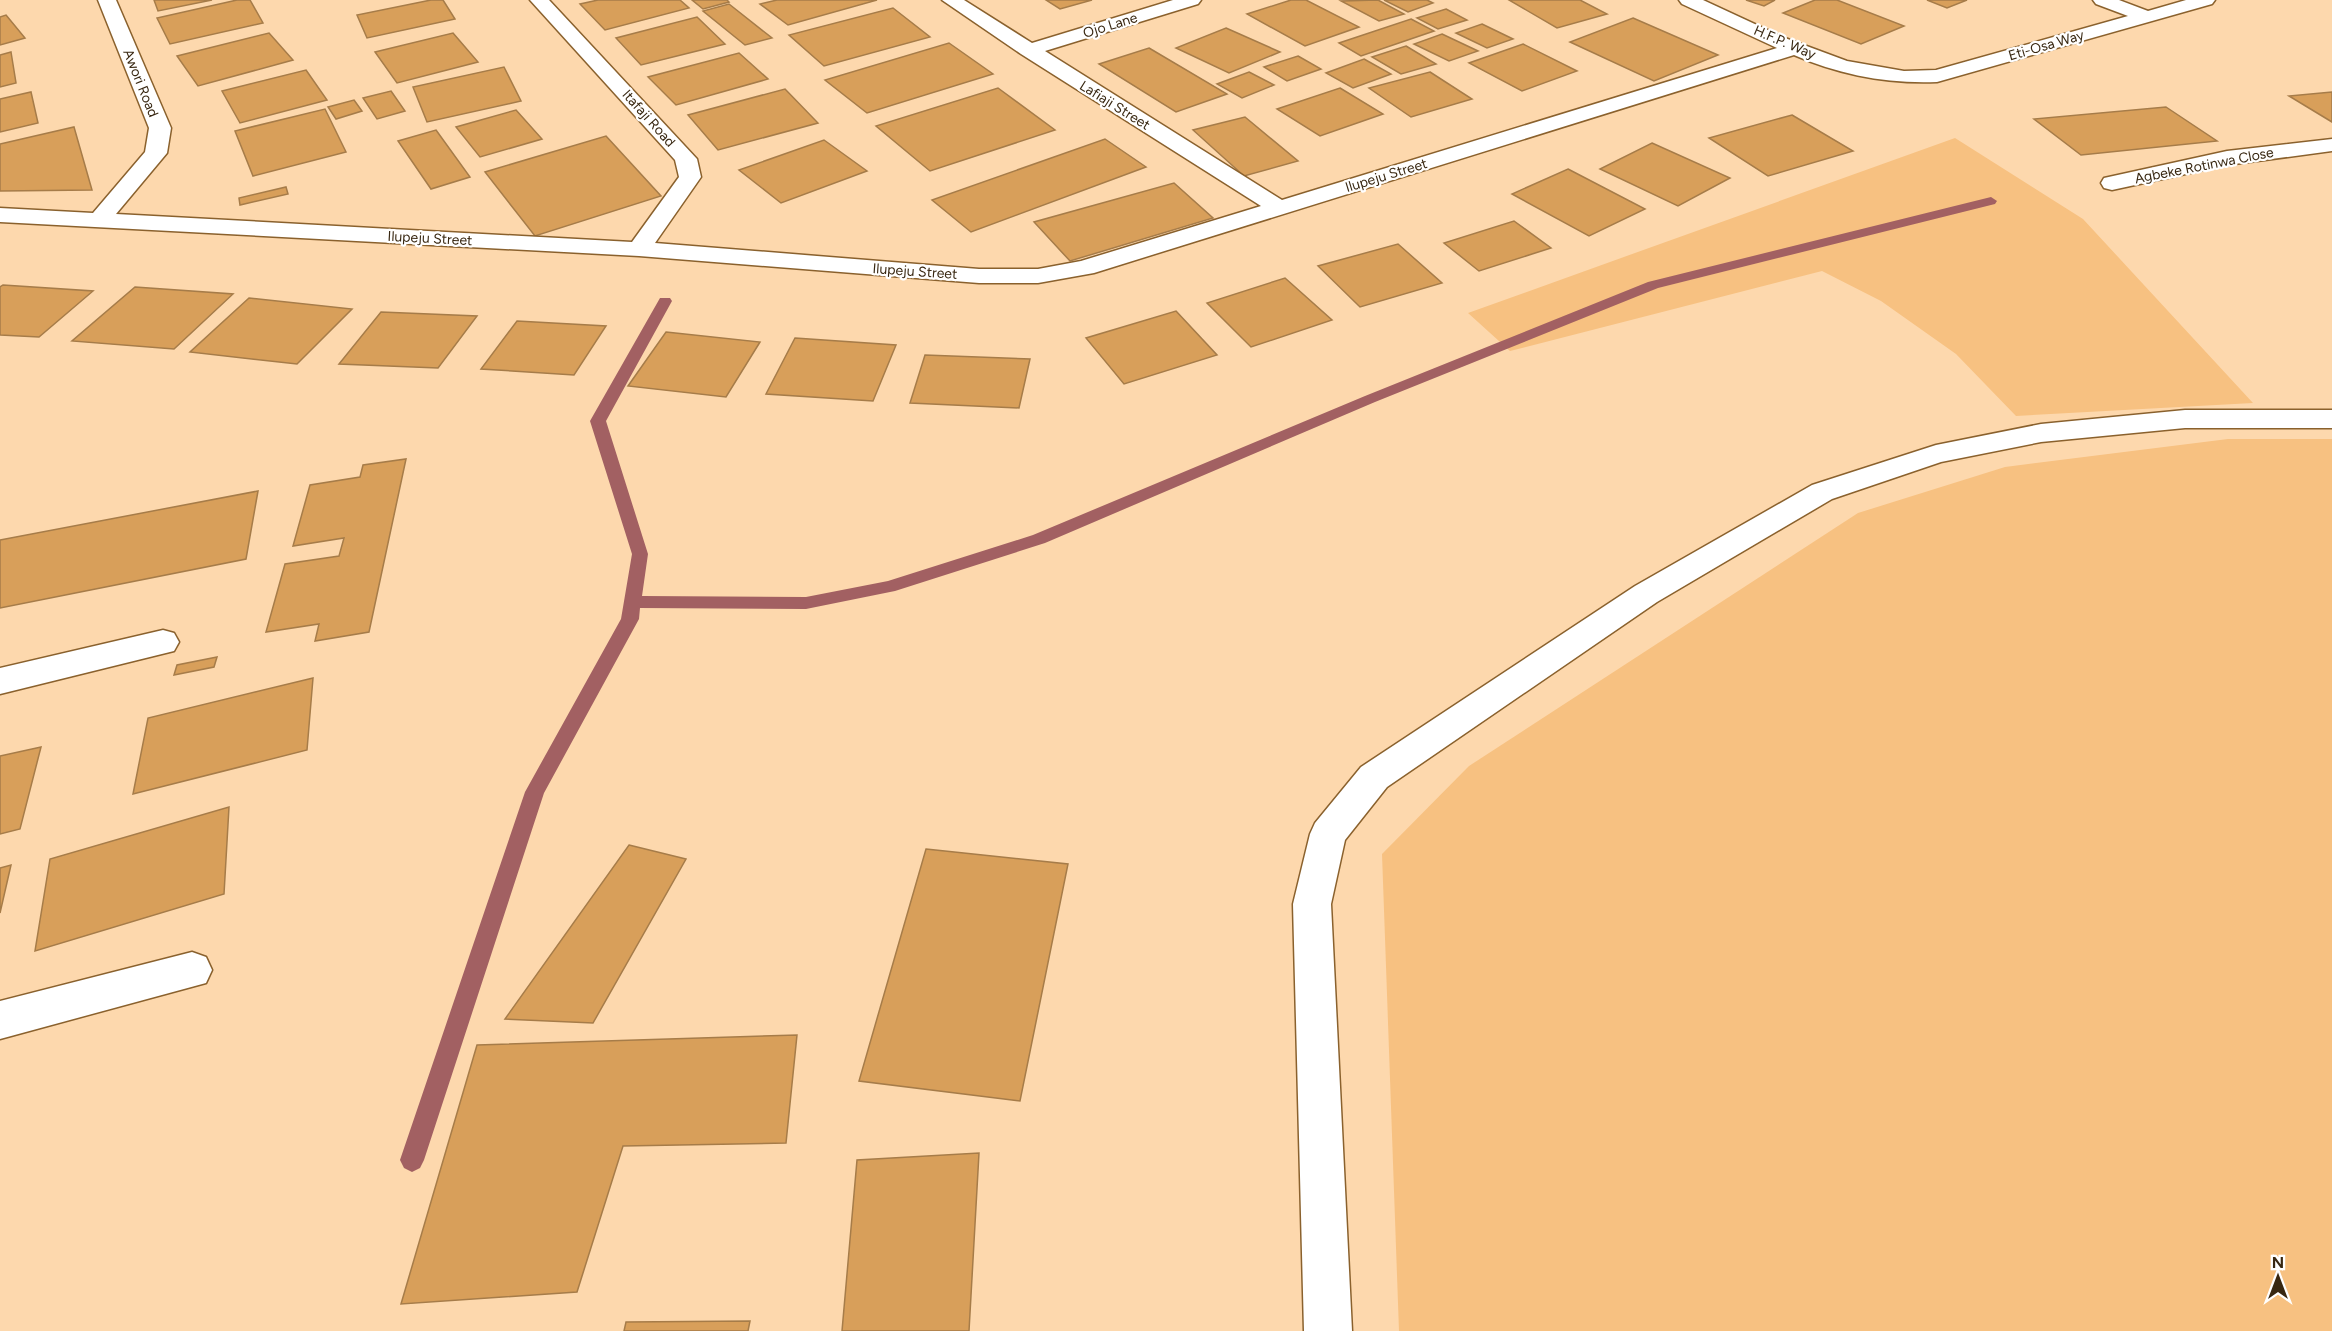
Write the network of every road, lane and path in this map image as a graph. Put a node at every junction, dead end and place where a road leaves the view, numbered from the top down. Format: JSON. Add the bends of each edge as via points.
{"nodes":[{"id":1,"x":107,"y":0,"type":"edge"},
{"id":2,"x":539,"y":0,"type":"edge"},
{"id":3,"x":951,"y":0,"type":"edge"},
{"id":4,"x":1192,"y":0,"type":"edge"},
{"id":5,"x":1688,"y":0,"type":"edge"},
{"id":6,"x":2102,"y":0,"type":"edge"},
{"id":7,"x":2206,"y":0,"type":"edge"},
{"id":8,"x":2145,"y":16,"type":"junction"},
{"id":9,"x":1797,"y":48,"type":"junction"},
{"id":10,"x":1028,"y":50,"type":"junction"},
{"id":11,"x":1884,"y":77,"type":"joint"},
{"id":12,"x":2332,"y":145,"type":"edge"},
{"id":13,"x":2112,"y":183,"type":"dead end"},
{"id":14,"x":1279,"y":208,"type":"junction"},
{"id":15,"x":0,"y":215,"type":"edge"},
{"id":16,"x":99,"y":220,"type":"junction"},
{"id":17,"x":639,"y":249,"type":"junction"},
{"id":18,"x":2332,"y":418,"type":"edge"},
{"id":19,"x":164,"y":642,"type":"dead end"},
{"id":20,"x":0,"y":681,"type":"edge"},
{"id":21,"x":192,"y":970,"type":"dead end"},
{"id":22,"x":0,"y":1020,"type":"edge"},
{"id":23,"x":1328,"y":1331,"type":"edge"}],
"edges":[{"from":1,"to":16,"type":"street","name":"Awori Road","via":[[160,128],[156,153]]},
{"from":2,"to":17,"type":"street","name":"Itafaji Road","via":[[686,159],[690,177]]},
{"from":3,"to":10,"type":"street","name":"Lafiaji Street"},
{"from":4,"to":10,"type":"street","name":"Ojo Lane"},
{"from":5,"to":9,"type":"street","name":"H.F.P. Way"},
{"from":6,"to":8,"type":"street"},
{"from":7,"to":8,"type":"street","name":"Eti-Osa Way"},
{"from":8,"to":11,"type":"street","name":"Eti-Osa Way","via":[[1937,76]]},
{"from":9,"to":11,"type":"street","name":"H.F.P. Way","via":[[1855,71]]},
{"from":9,"to":14,"type":"street","name":"Ilupeju Street"},
{"from":10,"to":14,"type":"street","name":"Lafiaji Street"},
{"from":12,"to":13,"type":"street","name":"Agbeke Rotinwa Close","via":[[2227,158]]},
{"from":14,"to":17,"type":"street","name":"Ilupeju Street","via":[[1085,268],[1038,276],[979,276]]},
{"from":15,"to":16,"type":"street","name":"Ilupeju Street"},
{"from":16,"to":17,"type":"street","name":"Ilupeju Street"},
{"from":18,"to":23,"type":"street","via":[[2185,419],[2041,433],[1936,454],[1822,492],[1646,594],[1374,777],[1328,834],[1312,904]]},
{"from":19,"to":20,"type":"street"},
{"from":21,"to":22,"type":"street"}]}
